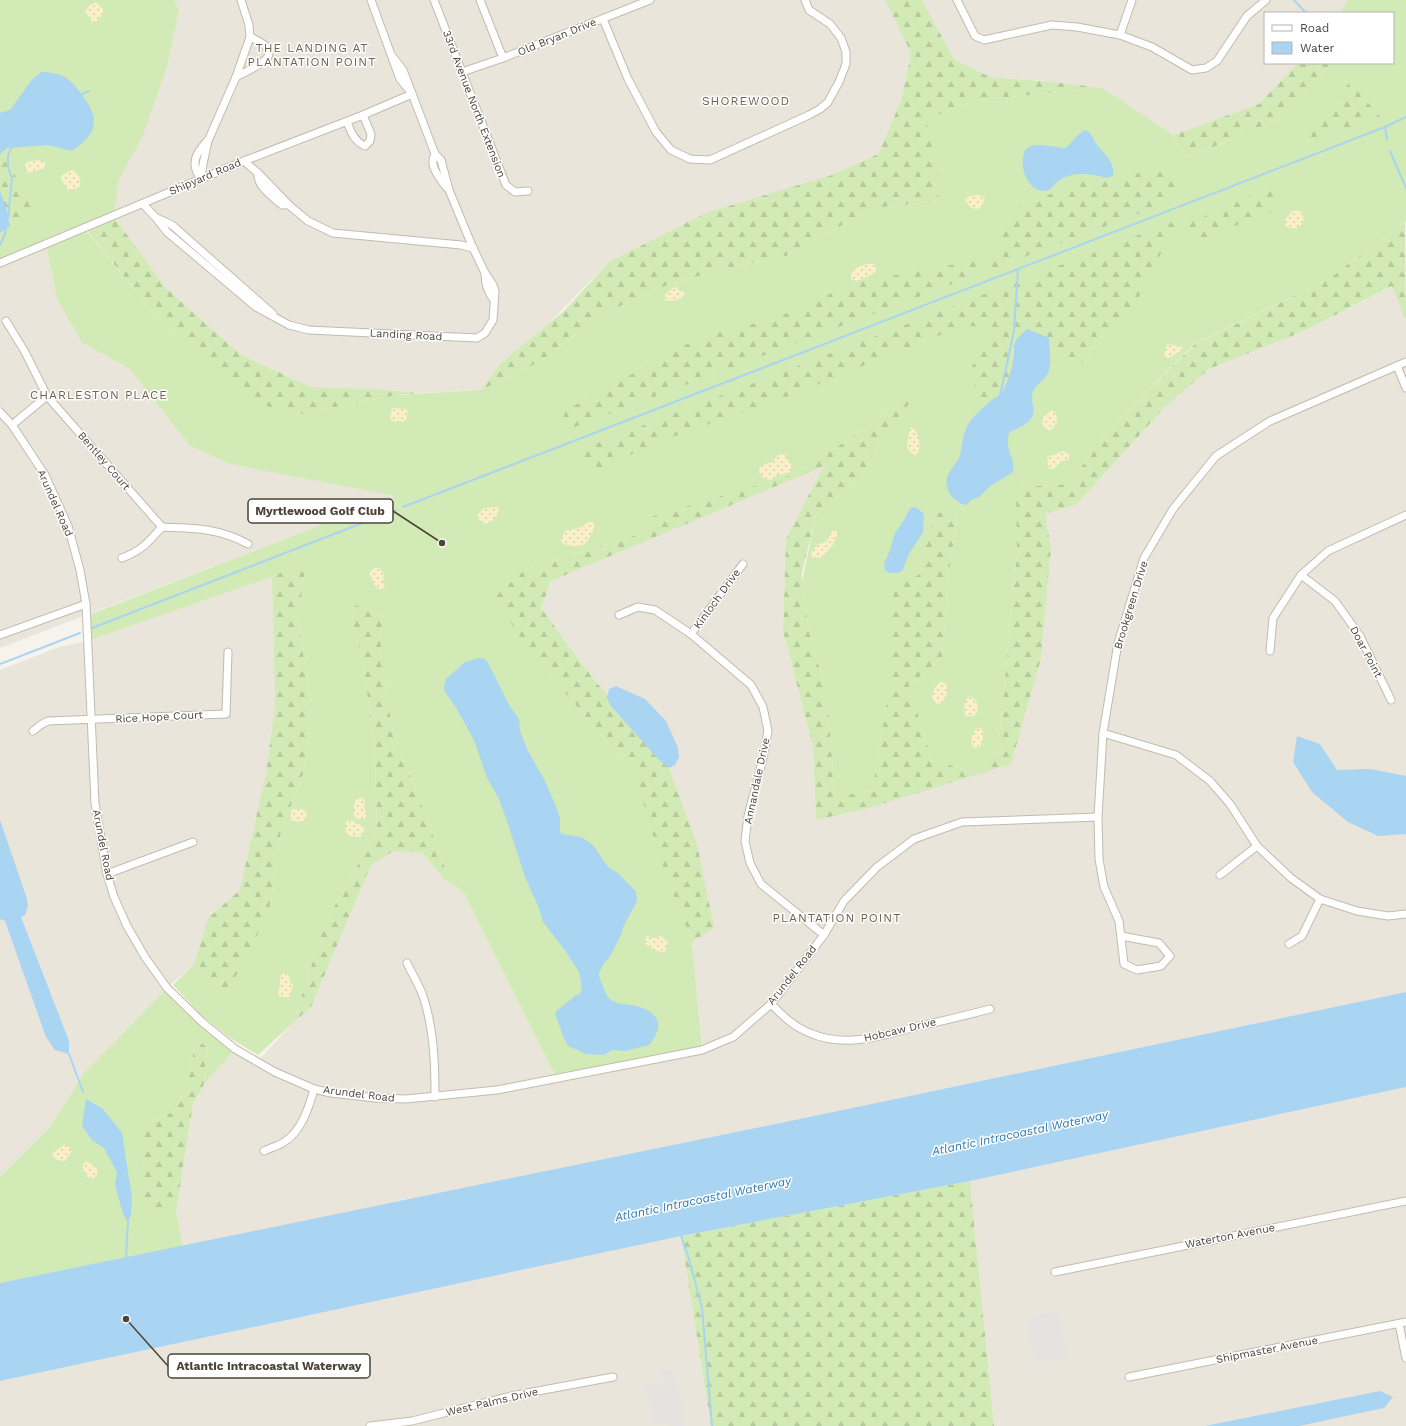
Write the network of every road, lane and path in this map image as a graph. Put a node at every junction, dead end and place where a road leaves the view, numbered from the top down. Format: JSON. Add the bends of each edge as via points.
{"nodes":[{"id":1,"x":242,"y":0,"type":"edge"},
{"id":2,"x":371,"y":0,"type":"edge"},
{"id":3,"x":434,"y":0,"type":"edge"},
{"id":4,"x":480,"y":0,"type":"edge"},
{"id":5,"x":650,"y":0,"type":"edge"},
{"id":6,"x":805,"y":0,"type":"edge"},
{"id":7,"x":958,"y":0,"type":"edge"},
{"id":8,"x":1132,"y":0,"type":"edge"},
{"id":9,"x":1266,"y":0,"type":"edge"},
{"id":10,"x":603,"y":19,"type":"junction"},
{"id":11,"x":1120,"y":35,"type":"junction"},
{"id":12,"x":250,"y":37,"type":"junction"},
{"id":13,"x":503,"y":58,"type":"junction"},
{"id":14,"x":462,"y":72,"type":"junction"},
{"id":15,"x":236,"y":77,"type":"junction"},
{"id":16,"x":412,"y":94,"type":"junction"},
{"id":17,"x":364,"y":116,"type":"junction"},
{"id":18,"x":347,"y":122,"type":"junction"},
{"id":19,"x":244,"y":161,"type":"junction"},
{"id":20,"x":201,"y":179,"type":"junction"},
{"id":21,"x":528,"y":190,"type":"dead end"},
{"id":22,"x":143,"y":204,"type":"junction"},
{"id":23,"x":473,"y":248,"type":"junction"},
{"id":24,"x":0,"y":263,"type":"edge"},
{"id":25,"x":6,"y":321,"type":"dead end"},
{"id":26,"x":1406,"y":362,"type":"edge"},
{"id":27,"x":1397,"y":366,"type":"junction"},
{"id":28,"x":1406,"y":388,"type":"edge"},
{"id":29,"x":46,"y":396,"type":"junction"},
{"id":30,"x":0,"y":412,"type":"edge"},
{"id":31,"x":12,"y":425,"type":"junction"},
{"id":32,"x":1406,"y":515,"type":"edge"},
{"id":33,"x":162,"y":527,"type":"junction"},
{"id":34,"x":248,"y":544,"type":"dead end"},
{"id":35,"x":122,"y":558,"type":"dead end"},
{"id":36,"x":743,"y":564,"type":"dead end"},
{"id":37,"x":1301,"y":575,"type":"junction"},
{"id":38,"x":86,"y":604,"type":"junction"},
{"id":39,"x":618,"y":615,"type":"dead end"},
{"id":40,"x":691,"y":634,"type":"junction"},
{"id":41,"x":0,"y":635,"type":"edge"},
{"id":42,"x":1270,"y":651,"type":"dead end"},
{"id":43,"x":228,"y":652,"type":"dead end"},
{"id":44,"x":1391,"y":700,"type":"dead end"},
{"id":45,"x":92,"y":720,"type":"junction"},
{"id":46,"x":33,"y":731,"type":"dead end"},
{"id":47,"x":1103,"y":733,"type":"junction"},
{"id":48,"x":1098,"y":818,"type":"junction"},
{"id":49,"x":193,"y":842,"type":"dead end"},
{"id":50,"x":1257,"y":846,"type":"junction"},
{"id":51,"x":107,"y":874,"type":"junction"},
{"id":52,"x":1220,"y":875,"type":"dead end"},
{"id":53,"x":1320,"y":899,"type":"junction"},
{"id":54,"x":1406,"y":914,"type":"edge"},
{"id":55,"x":824,"y":935,"type":"junction"},
{"id":56,"x":1121,"y":936,"type":"junction"},
{"id":57,"x":1289,"y":944,"type":"dead end"},
{"id":58,"x":407,"y":963,"type":"dead end"},
{"id":59,"x":771,"y":1004,"type":"junction"},
{"id":60,"x":990,"y":1009,"type":"dead end"},
{"id":61,"x":314,"y":1089,"type":"junction"},
{"id":62,"x":435,"y":1097,"type":"junction"},
{"id":63,"x":264,"y":1151,"type":"dead end"},
{"id":64,"x":1406,"y":1201,"type":"edge"},
{"id":65,"x":1055,"y":1272,"type":"dead end"},
{"id":66,"x":1403,"y":1323,"type":"edge"},
{"id":67,"x":1406,"y":1358,"type":"edge"},
{"id":68,"x":1129,"y":1376,"type":"dead end"},
{"id":69,"x":613,"y":1377,"type":"dead end"},
{"id":70,"x":412,"y":1423,"type":"edge"},
{"id":71,"x":370,"y":1426,"type":"edge"}],
"edges":[{"from":1,"to":12,"type":"street"},
{"from":2,"to":16,"type":"street","name":"Landing Road","via":[[392,56],[403,70]]},
{"from":3,"to":14,"type":"street","name":"33rd Avenue North Extension"},
{"from":4,"to":13,"type":"street"},
{"from":5,"to":10,"type":"street","name":"Old Bryan Drive"},
{"from":6,"to":10,"type":"street","via":[[809,10],[830,24],[841,38],[846,52],[846,64],[828,102],[809,115],[710,160],[690,159],[671,150],[656,132],[628,79]]},
{"from":7,"to":11,"type":"street","via":[[975,36],[984,40],[1052,25],[1077,26]]},
{"from":8,"to":11,"type":"street"},
{"from":9,"to":11,"type":"street","via":[[1247,16],[1217,61],[1206,68],[1192,70],[1152,48]]},
{"from":10,"to":13,"type":"street","name":"Old Bryan Drive"},
{"from":12,"to":15,"type":"street"},
{"from":12,"to":15,"type":"street","via":[[266,46],[268,56],[264,62]]},
{"from":13,"to":14,"type":"street","name":"Old Bryan Drive"},
{"from":14,"to":21,"type":"street","name":"33rd Avenue North Extension","via":[[506,185],[515,192]]},
{"from":15,"to":20,"type":"street","via":[[208,141]]},
{"from":16,"to":17,"type":"street","name":"Shipyard Road"},
{"from":16,"to":23,"type":"street","name":"Landing Road","via":[[435,154],[441,160]]},
{"from":17,"to":18,"type":"street","name":"Shipyard Road"},
{"from":17,"to":18,"type":"street","via":[[371,134],[370,141],[365,146],[355,138]]},
{"from":18,"to":19,"type":"street","name":"Shipyard Road"},
{"from":19,"to":20,"type":"street","name":"Shipyard Road"},
{"from":19,"to":23,"type":"street","via":[[308,221],[333,233]]},
{"from":20,"to":22,"type":"street","name":"Shipyard Road"},
{"from":22,"to":23,"type":"street","name":"Landing Road","via":[[156,218],[172,225],[208,262],[273,314],[289,325],[309,330],[477,338],[485,333],[493,320],[493,299],[488,292],[485,273]]},
{"from":22,"to":24,"type":"street","name":"Shipyard Road"},
{"from":25,"to":29,"type":"street","name":"Bentley Court","via":[[25,352]]},
{"from":26,"to":27,"type":"street","name":"Brookgreen Drive"},
{"from":27,"to":28,"type":"street"},
{"from":27,"to":47,"type":"street","name":"Brookgreen Drive","via":[[1270,420],[1216,456],[1173,509],[1144,558],[1118,643]]},
{"from":29,"to":31,"type":"street"},
{"from":29,"to":33,"type":"street","name":"Bentley Court"},
{"from":30,"to":31,"type":"street","name":"Arundel Road"},
{"from":31,"to":38,"type":"street","name":"Arundel Road","via":[[45,475],[68,526]]},
{"from":32,"to":37,"type":"street","via":[[1328,552]]},
{"from":33,"to":34,"type":"street","via":[[216,531]]},
{"from":33,"to":35,"type":"street","via":[[136,553]]},
{"from":36,"to":40,"type":"street","name":"Kinloch Drive"},
{"from":37,"to":42,"type":"street","via":[[1274,618]]},
{"from":37,"to":44,"type":"street","name":"Doar Point","via":[[1335,601],[1360,636]]},
{"from":38,"to":41,"type":"street"},
{"from":38,"to":45,"type":"street","name":"Arundel Road"},
{"from":39,"to":40,"type":"street","name":"Annandale Drive","via":[[638,607],[655,610]]},
{"from":40,"to":55,"type":"street","name":"Annandale Drive","via":[[751,685],[763,707],[768,731],[748,816],[745,841],[750,864],[761,884]]},
{"from":43,"to":45,"type":"street","name":"Rice Hope Court","via":[[226,714]]},
{"from":45,"to":46,"type":"street","name":"Rice Hope Court","via":[[48,722]]},
{"from":45,"to":51,"type":"street","name":"Arundel Road","via":[[95,803]]},
{"from":47,"to":48,"type":"street","name":"Brookgreen Drive"},
{"from":47,"to":50,"type":"street","via":[[1176,755],[1210,781],[1230,804]]},
{"from":48,"to":55,"type":"street","name":"Arundel Road","via":[[962,822],[914,839],[877,867],[844,901]]},
{"from":48,"to":56,"type":"street","name":"Brookgreen Drive","via":[[1099,858],[1104,887],[1119,920]]},
{"from":49,"to":51,"type":"street"},
{"from":50,"to":52,"type":"street"},
{"from":50,"to":53,"type":"street","via":[[1291,878]]},
{"from":51,"to":61,"type":"street","name":"Arundel Road","via":[[127,926],[167,988],[235,1050],[275,1072]]},
{"from":53,"to":54,"type":"street","via":[[1357,911],[1388,916]]},
{"from":53,"to":57,"type":"street","via":[[1302,936]]},
{"from":55,"to":59,"type":"street","name":"Arundel Road"},
{"from":56,"to":56,"type":"street","name":"Brookgreen Drive","via":[[1159,943],[1170,956],[1161,966],[1137,970],[1124,964]]},
{"from":58,"to":62,"type":"street","via":[[424,998],[432,1030]]},
{"from":59,"to":60,"type":"street","name":"Hobcaw Drive","via":[[793,1025],[810,1034],[850,1041]]},
{"from":59,"to":62,"type":"street","name":"Arundel Road","via":[[733,1037],[702,1050],[497,1090]]},
{"from":61,"to":62,"type":"street","name":"Arundel Road","via":[[375,1098]]},
{"from":61,"to":63,"type":"street","via":[[308,1112],[295,1131],[285,1142]]},
{"from":64,"to":65,"type":"street","name":"Waterton Avenue"},
{"from":66,"to":67,"type":"street"},
{"from":66,"to":68,"type":"street","name":"Shipmaster Avenue"},
{"from":69,"to":70,"type":"street","name":"West Palms Drive","via":[[511,1396]]},
{"from":70,"to":71,"type":"street","name":"West Palms Drive"}]}
